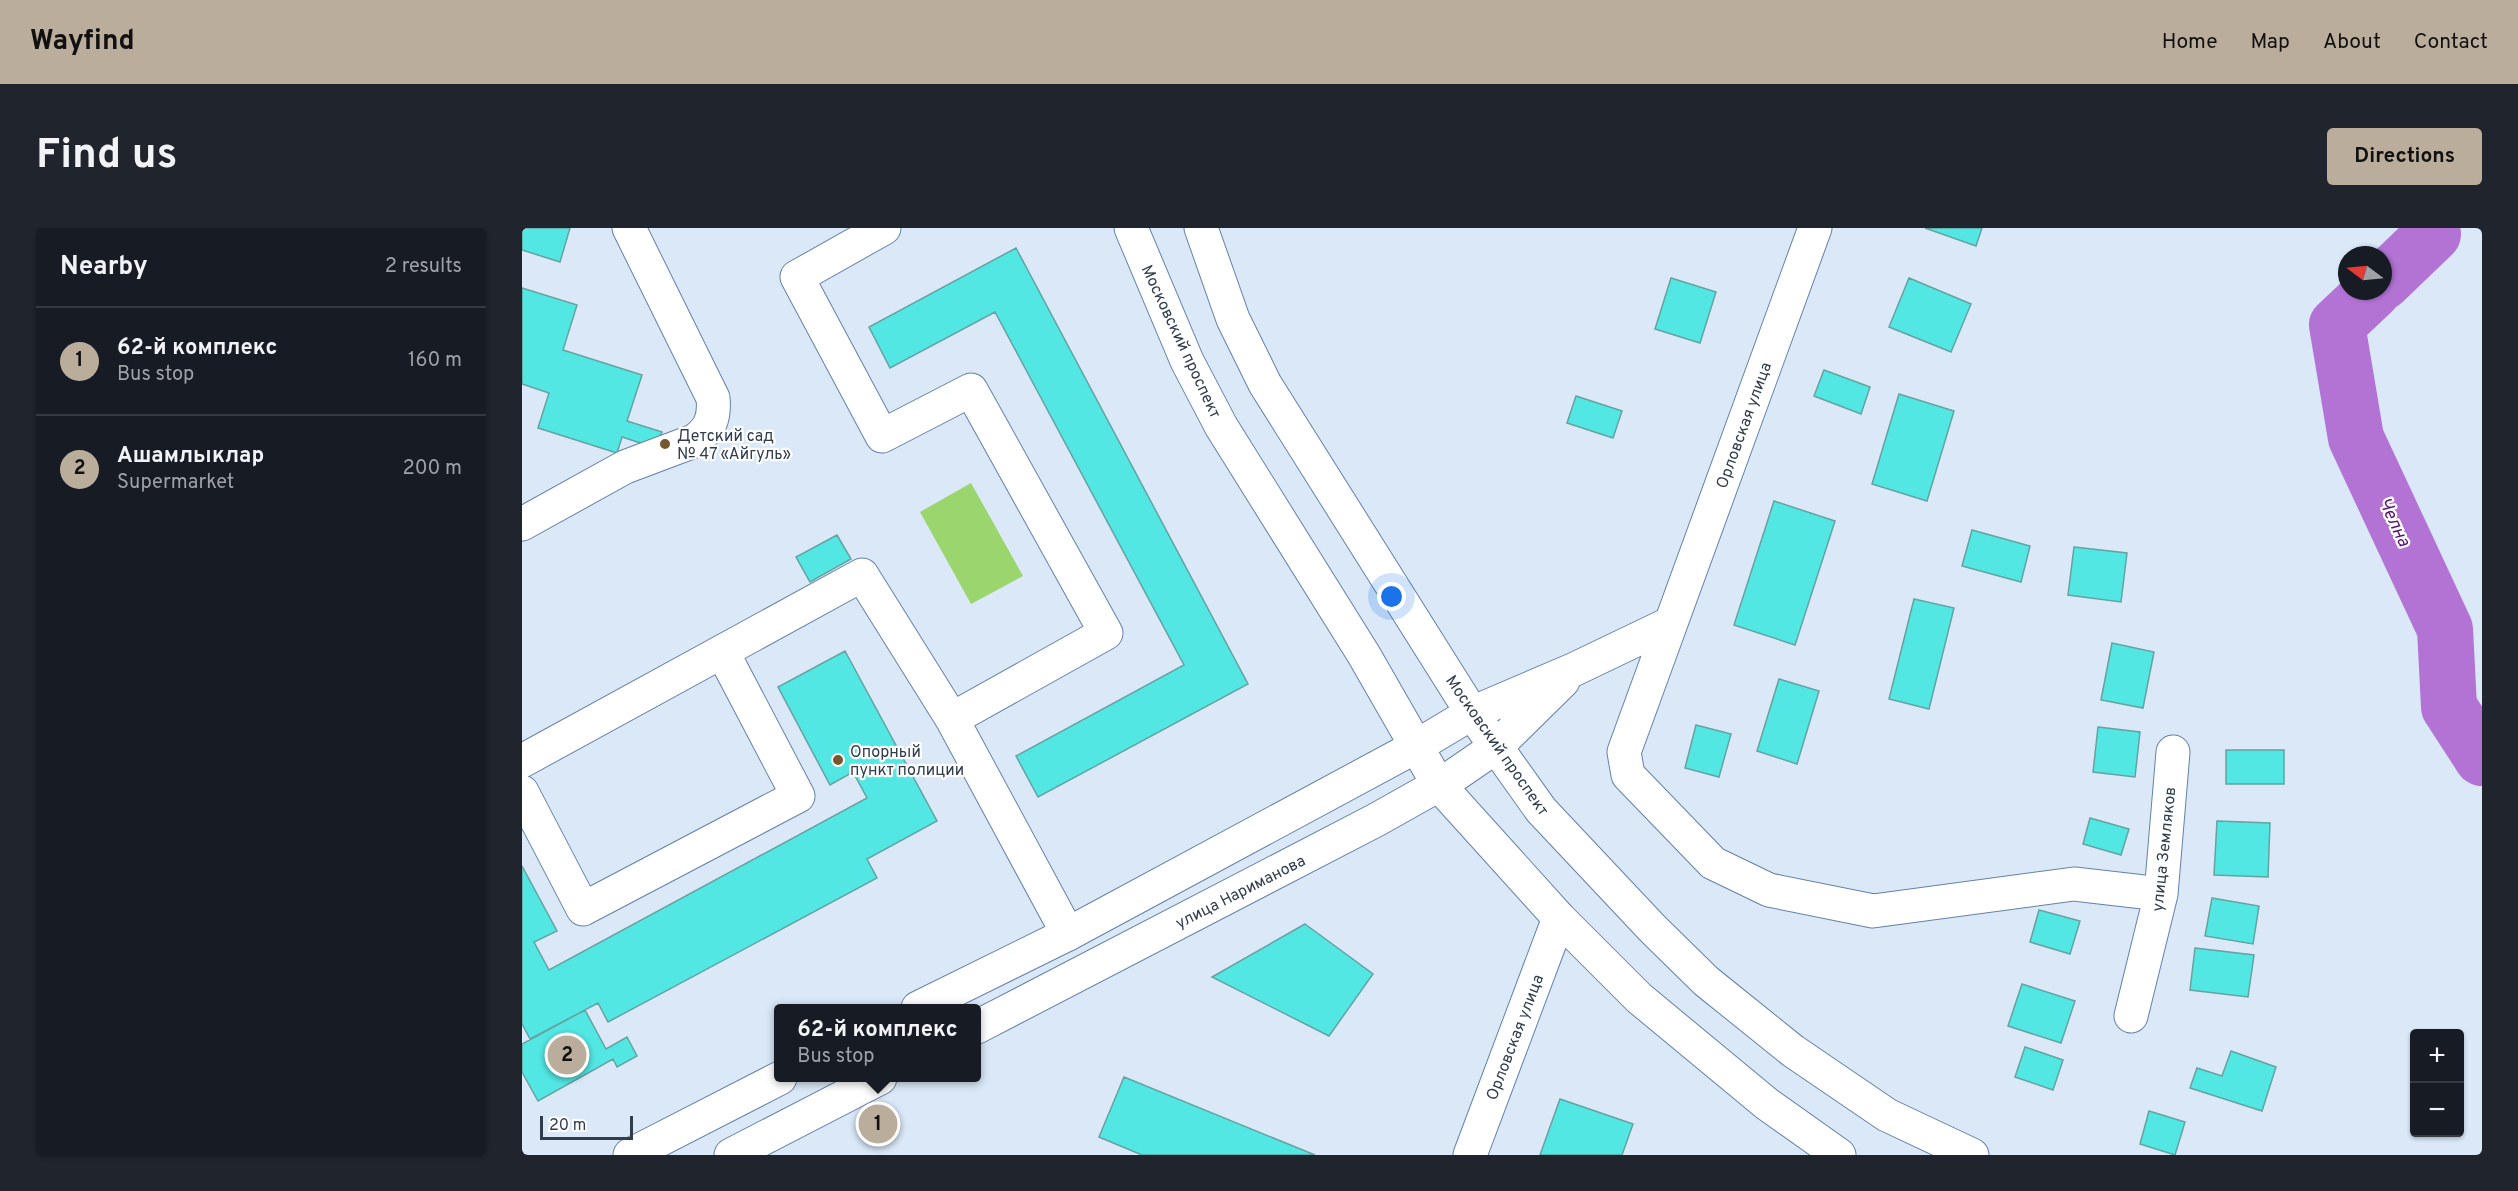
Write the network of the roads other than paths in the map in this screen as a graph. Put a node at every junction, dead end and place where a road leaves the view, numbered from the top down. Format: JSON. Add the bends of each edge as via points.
{"nodes":[{"id":1,"x":630,"y":228,"type":"edge"},
{"id":2,"x":1131,"y":228,"type":"edge"},
{"id":3,"x":1201,"y":228,"type":"edge"},
{"id":4,"x":1815,"y":228,"type":"edge"},
{"id":5,"x":878,"y":229,"type":"edge"},
{"id":6,"x":522,"y":524,"type":"edge"},
{"id":7,"x":1671,"y":623,"type":"junction"},
{"id":8,"x":723,"y":653,"type":"junction"},
{"id":9,"x":1575,"y":669,"type":"junction"},
{"id":10,"x":1472,"y":713,"type":"junction"},
{"id":11,"x":952,"y":719,"type":"junction"},
{"id":12,"x":1417,"y":746,"type":"junction"},
{"id":13,"x":1497,"y":746,"type":"junction"},
{"id":14,"x":2173,"y":752,"type":"dead end"},
{"id":15,"x":522,"y":761,"type":"edge"},
{"id":16,"x":1438,"y":784,"type":"junction"},
{"id":17,"x":522,"y":792,"type":"edge"},
{"id":18,"x":2161,"y":894,"type":"junction"},
{"id":19,"x":1559,"y":918,"type":"junction"},
{"id":20,"x":1068,"y":934,"type":"junction"},
{"id":21,"x":926,"y":1004,"type":"edge"},
{"id":22,"x":2131,"y":1016,"type":"dead end"},
{"id":23,"x":981,"y":1025,"type":"edge"},
{"id":24,"x":774,"y":1080,"type":"edge"},
{"id":25,"x":870,"y":1082,"type":"edge"},
{"id":26,"x":630,"y":1155,"type":"edge"},
{"id":27,"x":731,"y":1155,"type":"edge"},
{"id":28,"x":1470,"y":1155,"type":"edge"},
{"id":29,"x":1839,"y":1155,"type":"edge"},
{"id":30,"x":1972,"y":1155,"type":"edge"}],
"edges":[{"from":1,"to":6,"type":"main road","via":[[713,398],[711,424],[694,441],[625,467]]},
{"from":2,"to":12,"type":"main road","name":"Московский проспект","via":[[1187,361],[1221,426]]},
{"from":3,"to":10,"type":"main road","name":"Московский проспект","via":[[1233,319],[1265,384]]},
{"from":4,"to":7,"type":"main road","name":"Орловская улица"},
{"from":5,"to":11,"type":"main road","via":[[797,277],[882,436],[971,390],[1106,633]]},
{"from":7,"to":9,"type":"main road"},
{"from":7,"to":18,"type":"main road","name":"Орловская улица","via":[[1624,753],[1628,775],[1713,863],[1769,890],[1873,911],[2074,884]]},
{"from":8,"to":11,"type":"main road","via":[[862,575]]},
{"from":8,"to":15,"type":"main road"},
{"from":8,"to":17,"type":"main road","via":[[798,796],[583,909]]},
{"from":9,"to":10,"type":"main road"},
{"from":9,"to":13,"type":"main road","name":"улица Нариманова"},
{"from":10,"to":12,"type":"main road"},
{"from":10,"to":13,"type":"main road","name":"Московский проспект"},
{"from":11,"to":20,"type":"main road"},
{"from":12,"to":16,"type":"main road","name":"Московский проспект"},
{"from":12,"to":20,"type":"main road"},
{"from":13,"to":16,"type":"main road","name":"улица Нариманова"},
{"from":13,"to":30,"type":"main road","name":"Московский проспект","via":[[1541,810],[1706,981],[1793,1051],[1887,1115]]},
{"from":14,"to":18,"type":"main road","name":"улица Земляков"},
{"from":16,"to":19,"type":"main road","name":"Московский проспект"},
{"from":16,"to":23,"type":"main road","name":"улица Нариманова"},
{"from":18,"to":22,"type":"main road","name":"улица Земляков"},
{"from":19,"to":28,"type":"main road","name":"Орловская улица"},
{"from":19,"to":29,"type":"main road","name":"Московский проспект","via":[[1639,998],[1767,1104]]},
{"from":20,"to":21,"type":"main road"},
{"from":24,"to":26,"type":"main road"},
{"from":25,"to":27,"type":"main road"}]}
